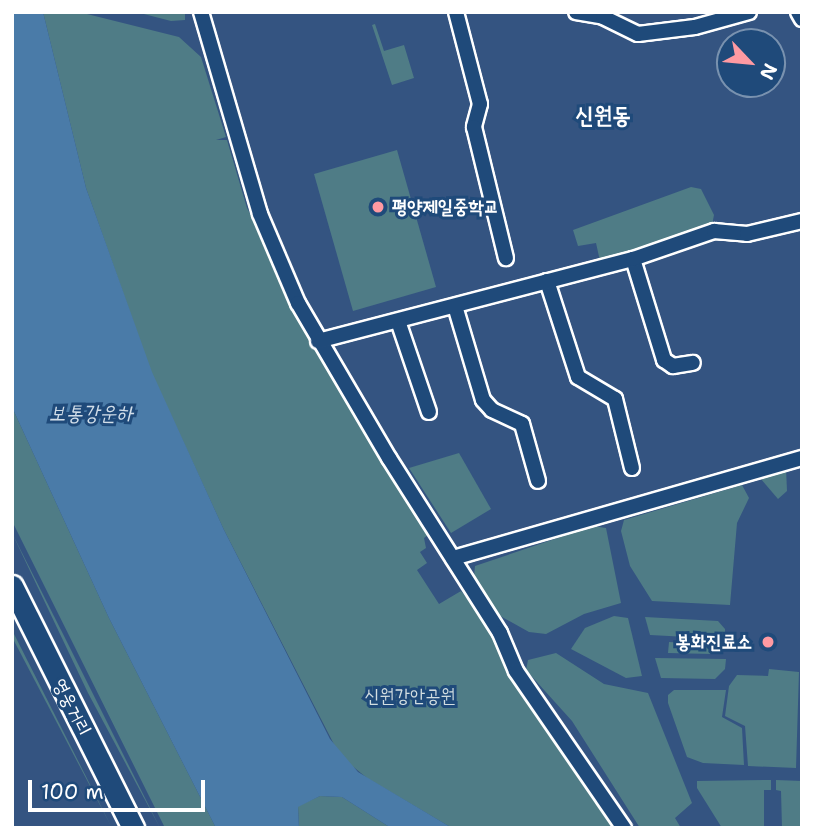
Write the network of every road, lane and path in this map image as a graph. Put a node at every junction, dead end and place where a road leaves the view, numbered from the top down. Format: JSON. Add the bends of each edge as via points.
{"nodes":[{"id":1,"x":201,"y":12,"type":"edge"},
{"id":2,"x":456,"y":12,"type":"edge"},
{"id":3,"x":576,"y":12,"type":"edge"},
{"id":4,"x":748,"y":12,"type":"edge"},
{"id":5,"x":798,"y":12,"type":"edge"},
{"id":6,"x":802,"y":19,"type":"edge"},
{"id":7,"x":802,"y":221,"type":"edge"},
{"id":8,"x":506,"y":258,"type":"dead end"},
{"id":9,"x":633,"y":259,"type":"junction"},
{"id":10,"x":547,"y":281,"type":"junction"},
{"id":11,"x":455,"y":306,"type":"junction"},
{"id":12,"x":398,"y":321,"type":"junction"},
{"id":13,"x":318,"y":341,"type":"junction"},
{"id":14,"x":693,"y":363,"type":"dead end"},
{"id":15,"x":429,"y":412,"type":"dead end"},
{"id":16,"x":802,"y":458,"type":"edge"},
{"id":17,"x":632,"y":468,"type":"dead end"},
{"id":18,"x":538,"y":481,"type":"dead end"},
{"id":19,"x":453,"y":558,"type":"junction"},
{"id":20,"x":12,"y":586,"type":"edge"},
{"id":21,"x":133,"y":828,"type":"edge"},
{"id":22,"x":624,"y":828,"type":"edge"}],
"edges":[{"from":1,"to":13,"type":"street","via":[[260,214]]},
{"from":2,"to":8,"type":"street","via":[[480,104],[474,127]]},
{"from":3,"to":4,"type":"street","via":[[603,17],[638,34],[695,27]]},
{"from":5,"to":6,"type":"street"},
{"from":7,"to":9,"type":"street","via":[[747,234],[714,231]]},
{"from":9,"to":10,"type":"street"},
{"from":9,"to":14,"type":"street","via":[[664,360],[673,366]]},
{"from":10,"to":11,"type":"street"},
{"from":10,"to":17,"type":"street","via":[[578,377],[615,399]]},
{"from":11,"to":12,"type":"street"},
{"from":11,"to":18,"type":"street","via":[[483,400],[492,410],[522,424]]},
{"from":12,"to":13,"type":"street"},
{"from":12,"to":15,"type":"street"},
{"from":13,"to":19,"type":"street"},
{"from":16,"to":19,"type":"street"},
{"from":19,"to":22,"type":"street","via":[[500,633],[516,671]]},
{"from":20,"to":21,"type":"main road","name":"영웅거리"}]}
